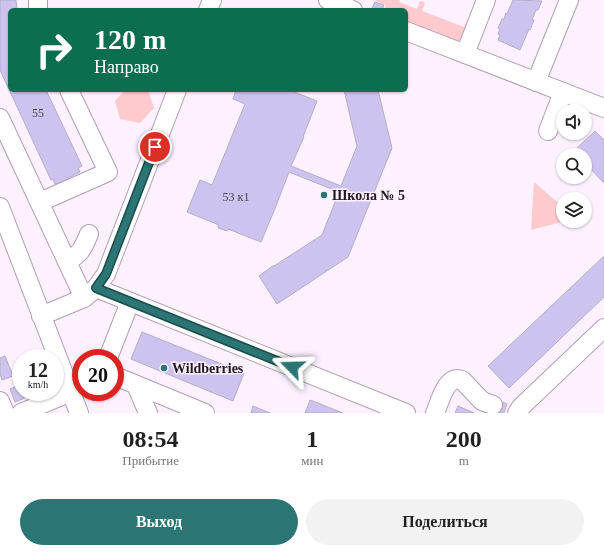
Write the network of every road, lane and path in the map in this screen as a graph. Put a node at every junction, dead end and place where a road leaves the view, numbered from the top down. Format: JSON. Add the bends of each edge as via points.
{"nodes":[{"id":1,"x":328,"y":0,"type":"edge"},
{"id":2,"x":486,"y":0,"type":"edge"},
{"id":3,"x":569,"y":0,"type":"edge"},
{"id":4,"x":348,"y":8,"type":"edge"},
{"id":5,"x":408,"y":32,"type":"edge"},
{"id":6,"x":465,"y":54,"type":"junction"},
{"id":7,"x":536,"y":82,"type":"junction"},
{"id":8,"x":70,"y":92,"type":"edge"},
{"id":9,"x":176,"y":92,"type":"edge"},
{"id":10,"x":563,"y":92,"type":"junction"},
{"id":11,"x":604,"y":108,"type":"edge"},
{"id":12,"x":0,"y":118,"type":"edge"},
{"id":13,"x":548,"y":130,"type":"dead end"},
{"id":14,"x":40,"y":202,"type":"junction"},
{"id":15,"x":0,"y":207,"type":"edge"},
{"id":16,"x":89,"y":234,"type":"dead end"},
{"id":17,"x":67,"y":261,"type":"junction"},
{"id":18,"x":90,"y":293,"type":"junction"},
{"id":19,"x":130,"y":302,"type":"junction"},
{"id":20,"x":41,"y":316,"type":"junction"},
{"id":21,"x":604,"y":328,"type":"edge"},
{"id":22,"x":112,"y":349,"type":"edge"},
{"id":23,"x":124,"y":380,"type":"edge"},
{"id":24,"x":136,"y":385,"type":"junction"},
{"id":25,"x":71,"y":392,"type":"junction"},
{"id":26,"x":0,"y":401,"type":"edge"},
{"id":27,"x":494,"y":405,"type":"dead end"},
{"id":28,"x":5,"y":413,"type":"edge"},
{"id":29,"x":21,"y":413,"type":"edge"},
{"id":30,"x":79,"y":413,"type":"edge"},
{"id":31,"x":148,"y":413,"type":"edge"},
{"id":32,"x":205,"y":413,"type":"edge"},
{"id":33,"x":406,"y":413,"type":"edge"},
{"id":34,"x":435,"y":413,"type":"edge"},
{"id":35,"x":517,"y":413,"type":"edge"}],
"edges":[{"from":1,"to":4,"type":"street"},
{"from":2,"to":6,"type":"street"},
{"from":3,"to":7,"type":"street"},
{"from":5,"to":6,"type":"street"},
{"from":6,"to":7,"type":"street"},
{"from":7,"to":10,"type":"street"},
{"from":8,"to":14,"type":"street","via":[[108,172]]},
{"from":9,"to":18,"type":"street","via":[[106,274]]},
{"from":10,"to":11,"type":"street"},
{"from":10,"to":13,"type":"street"},
{"from":12,"to":14,"type":"street"},
{"from":14,"to":17,"type":"street"},
{"from":15,"to":20,"type":"street"},
{"from":16,"to":17,"type":"street","via":[[82,250]]},
{"from":17,"to":18,"type":"street"},
{"from":18,"to":19,"type":"street"},
{"from":18,"to":20,"type":"street"},
{"from":19,"to":22,"type":"street"},
{"from":19,"to":33,"type":"street"},
{"from":20,"to":25,"type":"street"},
{"from":21,"to":35,"type":"street"},
{"from":23,"to":24,"type":"street"},
{"from":24,"to":31,"type":"street"},
{"from":24,"to":32,"type":"street"},
{"from":25,"to":29,"type":"street"},
{"from":25,"to":30,"type":"street"},
{"from":26,"to":28,"type":"street"},
{"from":27,"to":34,"type":"street","via":[[482,401],[458,378],[445,390]]}]}
